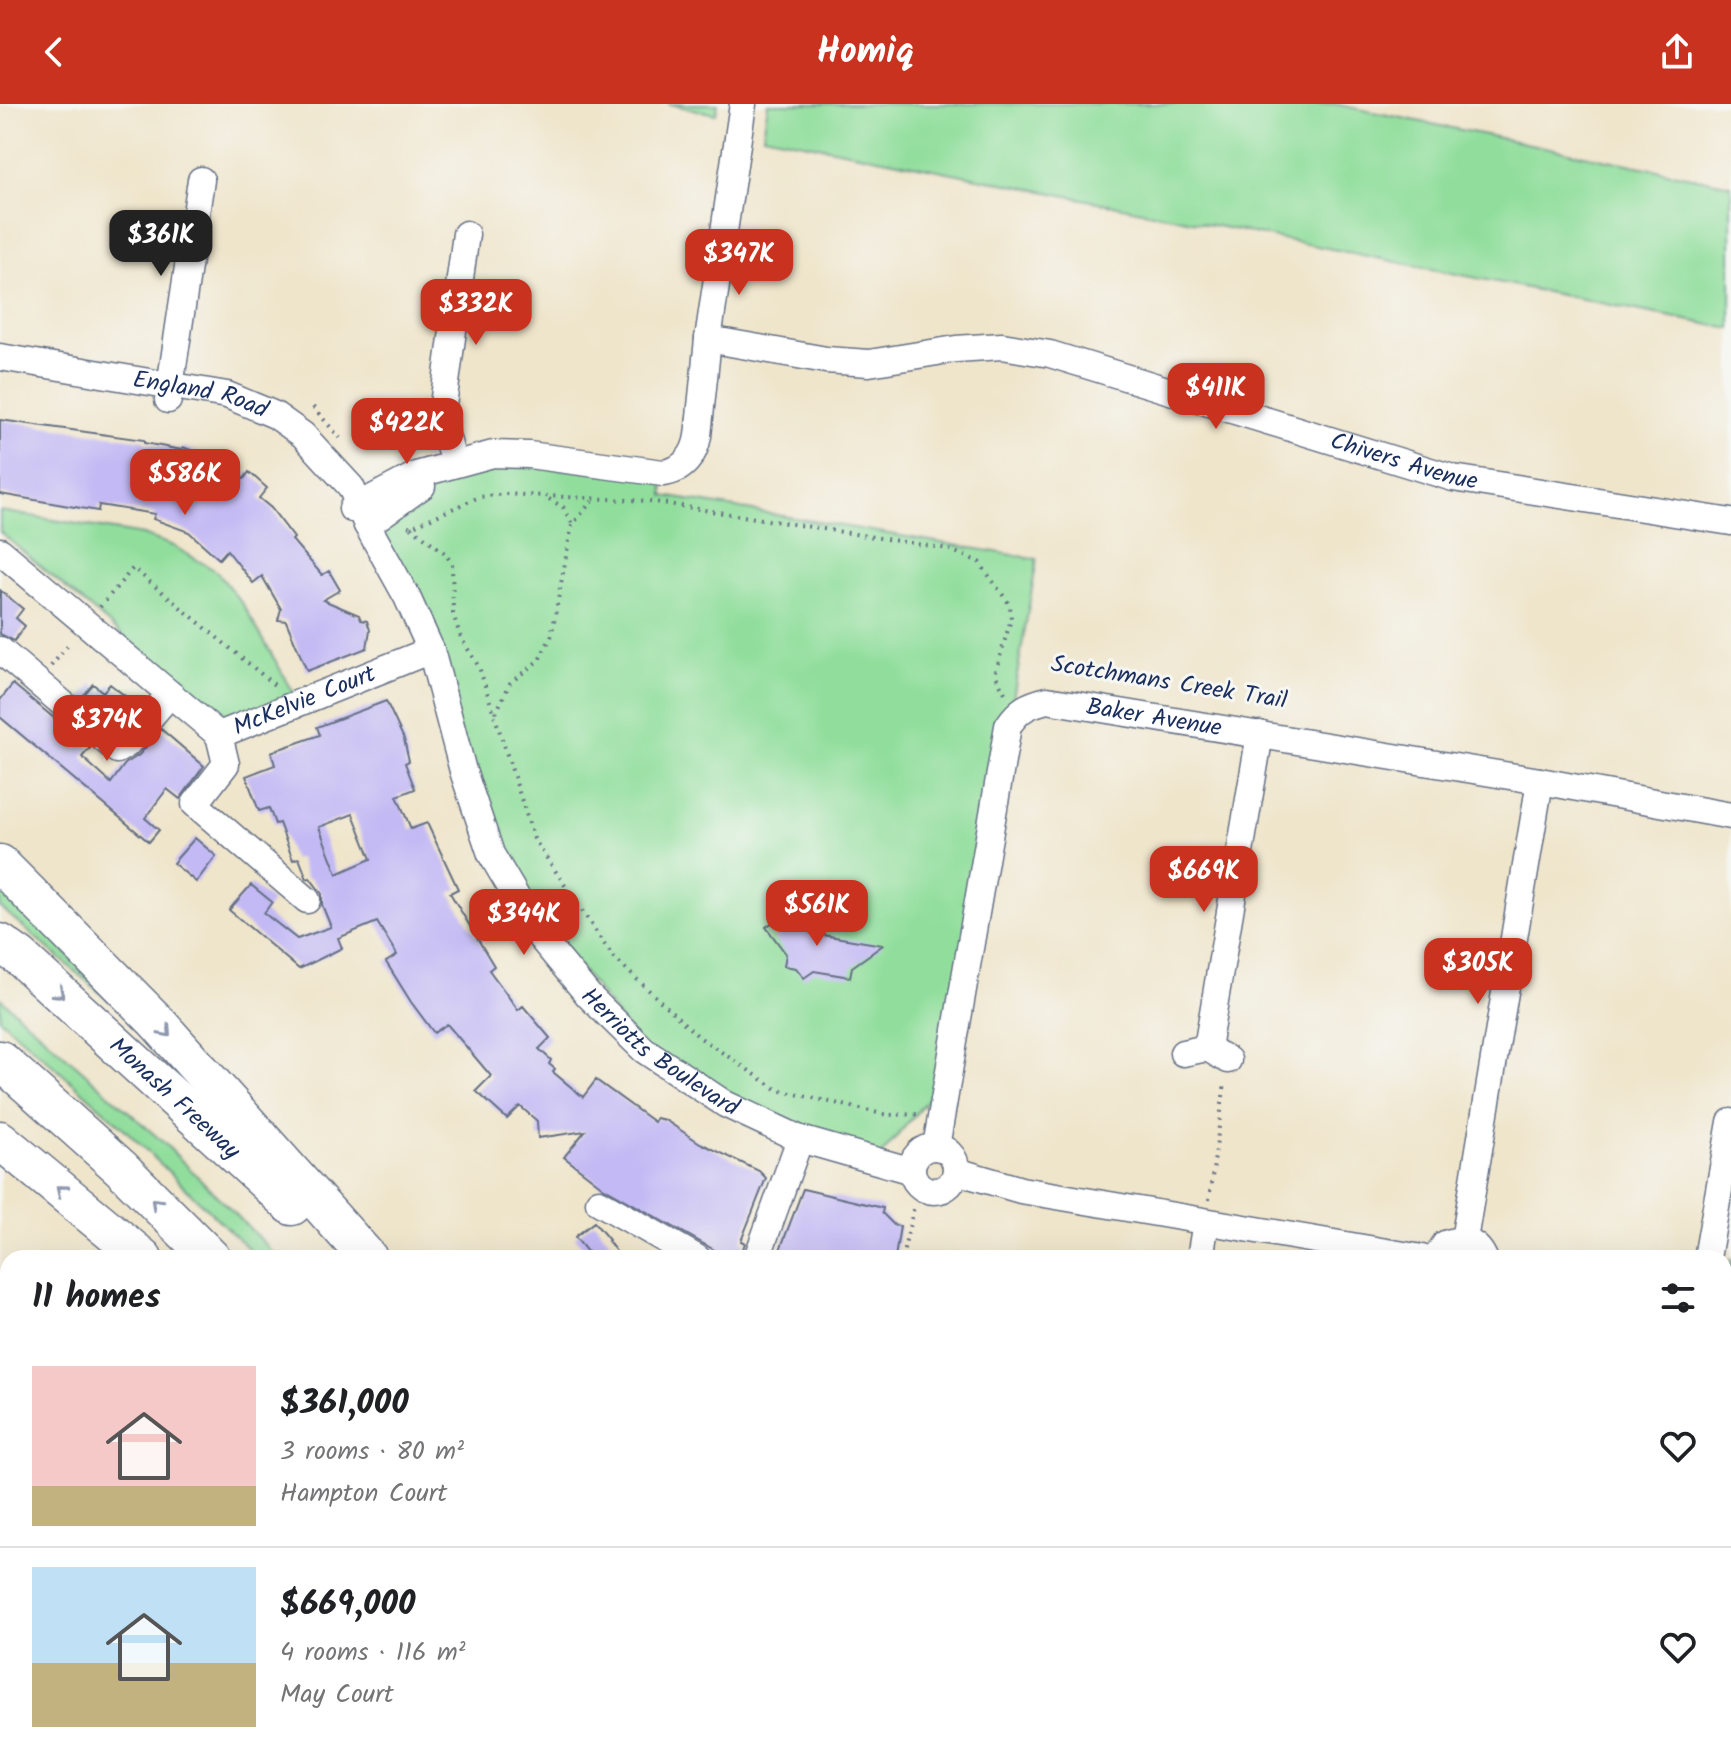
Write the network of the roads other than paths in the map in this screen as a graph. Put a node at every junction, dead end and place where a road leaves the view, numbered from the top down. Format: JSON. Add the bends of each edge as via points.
{"nodes":[{"id":1,"x":743,"y":104,"type":"edge"},
{"id":2,"x":201,"y":180,"type":"dead end"},
{"id":3,"x":466,"y":234,"type":"dead end"},
{"id":4,"x":708,"y":339,"type":"junction"},
{"id":5,"x":0,"y":357,"type":"edge"},
{"id":6,"x":0,"y":373,"type":"edge"},
{"id":7,"x":65,"y":375,"type":"junction"},
{"id":8,"x":169,"y":392,"type":"junction"},
{"id":9,"x":454,"y":464,"type":"junction"},
{"id":10,"x":360,"y":513,"type":"junction"},
{"id":11,"x":1731,"y":522,"type":"edge"},
{"id":12,"x":0,"y":551,"type":"edge"},
{"id":13,"x":0,"y":650,"type":"edge"},
{"id":14,"x":431,"y":650,"type":"junction"},
{"id":15,"x":170,"y":694,"type":"junction"},
{"id":16,"x":1260,"y":734,"type":"junction"},
{"id":17,"x":219,"y":735,"type":"junction"},
{"id":18,"x":1540,"y":781,"type":"junction"},
{"id":19,"x":1731,"y":816,"type":"edge"},
{"id":20,"x":0,"y":864,"type":"edge"},
{"id":21,"x":307,"y":900,"type":"dead end"},
{"id":22,"x":0,"y":943,"type":"edge"},
{"id":23,"x":1206,"y":1054,"type":"road end"},
{"id":24,"x":0,"y":1060,"type":"edge"},
{"id":25,"x":1731,"y":1122,"type":"edge"},
{"id":26,"x":800,"y":1139,"type":"junction"},
{"id":27,"x":0,"y":1140,"type":"edge"},
{"id":28,"x":936,"y":1147,"type":"junction"},
{"id":29,"x":912,"y":1171,"type":"junction"},
{"id":30,"x":956,"y":1171,"type":"junction"},
{"id":31,"x":599,"y":1202,"type":"dead end"},
{"id":32,"x":1206,"y":1222,"type":"junction"},
{"id":33,"x":1474,"y":1249,"type":"edge"},
{"id":34,"x":133,"y":1250,"type":"edge"},
{"id":35,"x":203,"y":1250,"type":"edge"},
{"id":36,"x":336,"y":1250,"type":"edge"},
{"id":37,"x":361,"y":1250,"type":"edge"},
{"id":38,"x":683,"y":1250,"type":"edge"},
{"id":39,"x":760,"y":1250,"type":"edge"},
{"id":40,"x":1201,"y":1250,"type":"edge"},
{"id":41,"x":1374,"y":1250,"type":"edge"},
{"id":42,"x":1441,"y":1250,"type":"edge"},
{"id":43,"x":1708,"y":1250,"type":"edge"}],
"edges":[{"from":1,"to":4,"type":"street"},
{"from":2,"to":8,"type":"street"},
{"from":3,"to":9,"type":"street","via":[[443,405]]},
{"from":4,"to":9,"type":"street","via":[[696,447],[674,472],[515,453]]},
{"from":4,"to":11,"type":"street","name":"Chivers Avenue","via":[[869,363],[1002,346],[1050,354],[1453,478]]},
{"from":5,"to":7,"type":"street","name":"England Road"},
{"from":6,"to":7,"type":"street","name":"England Road"},
{"from":7,"to":8,"type":"street","name":"England Road"},
{"from":8,"to":10,"type":"street","name":"England Road","via":[[235,397],[297,441]]},
{"from":9,"to":10,"type":"street"},
{"from":10,"to":14,"type":"street","name":"Herriotts Boulevard"},
{"from":12,"to":15,"type":"street","name":"McKelvie Court"},
{"from":13,"to":15,"type":"street","via":[[117,750]]},
{"from":14,"to":17,"type":"street","name":"McKelvie Court"},
{"from":14,"to":26,"type":"street","name":"Herriotts Boulevard","via":[[491,854],[540,937],[644,1050],[725,1104]]},
{"from":15,"to":17,"type":"street","name":"McKelvie Court"},
{"from":16,"to":18,"type":"street","name":"Baker Avenue"},
{"from":16,"to":23,"type":"street"},
{"from":16,"to":28,"type":"street","name":"Baker Avenue","via":[[1047,700],[1017,712],[1008,726]]},
{"from":17,"to":21,"type":"street","via":[[226,764],[195,804]]},
{"from":18,"to":19,"type":"street","name":"Baker Avenue"},
{"from":18,"to":33,"type":"street"},
{"from":20,"to":37,"type":"highway","one_way":true,"via":[[156,1021]]},
{"from":22,"to":36,"type":"highway","name":"Monash Freeway","one_way":true,"via":[[273,1187]]},
{"from":35,"to":24,"type":"highway","one_way":true},
{"from":25,"to":43,"type":"street"},
{"from":26,"to":29,"type":"street","name":"Herriotts Boulevard"},
{"from":26,"to":39,"type":"street"},
{"from":34,"to":27,"type":"highway","one_way":true},
{"from":28,"to":29,"type":"street","via":[[918,1153]]},
{"from":28,"to":30,"type":"street","via":[[948,1152]]},
{"from":29,"to":30,"type":"street","via":[[924,1189],[938,1191],[950,1184]]},
{"from":30,"to":32,"type":"street","via":[[1021,1190]]},
{"from":31,"to":38,"type":"street"},
{"from":32,"to":40,"type":"street"},
{"from":32,"to":41,"type":"street"},
{"from":33,"to":42,"type":"street","via":[[1445,1244]]}]}
